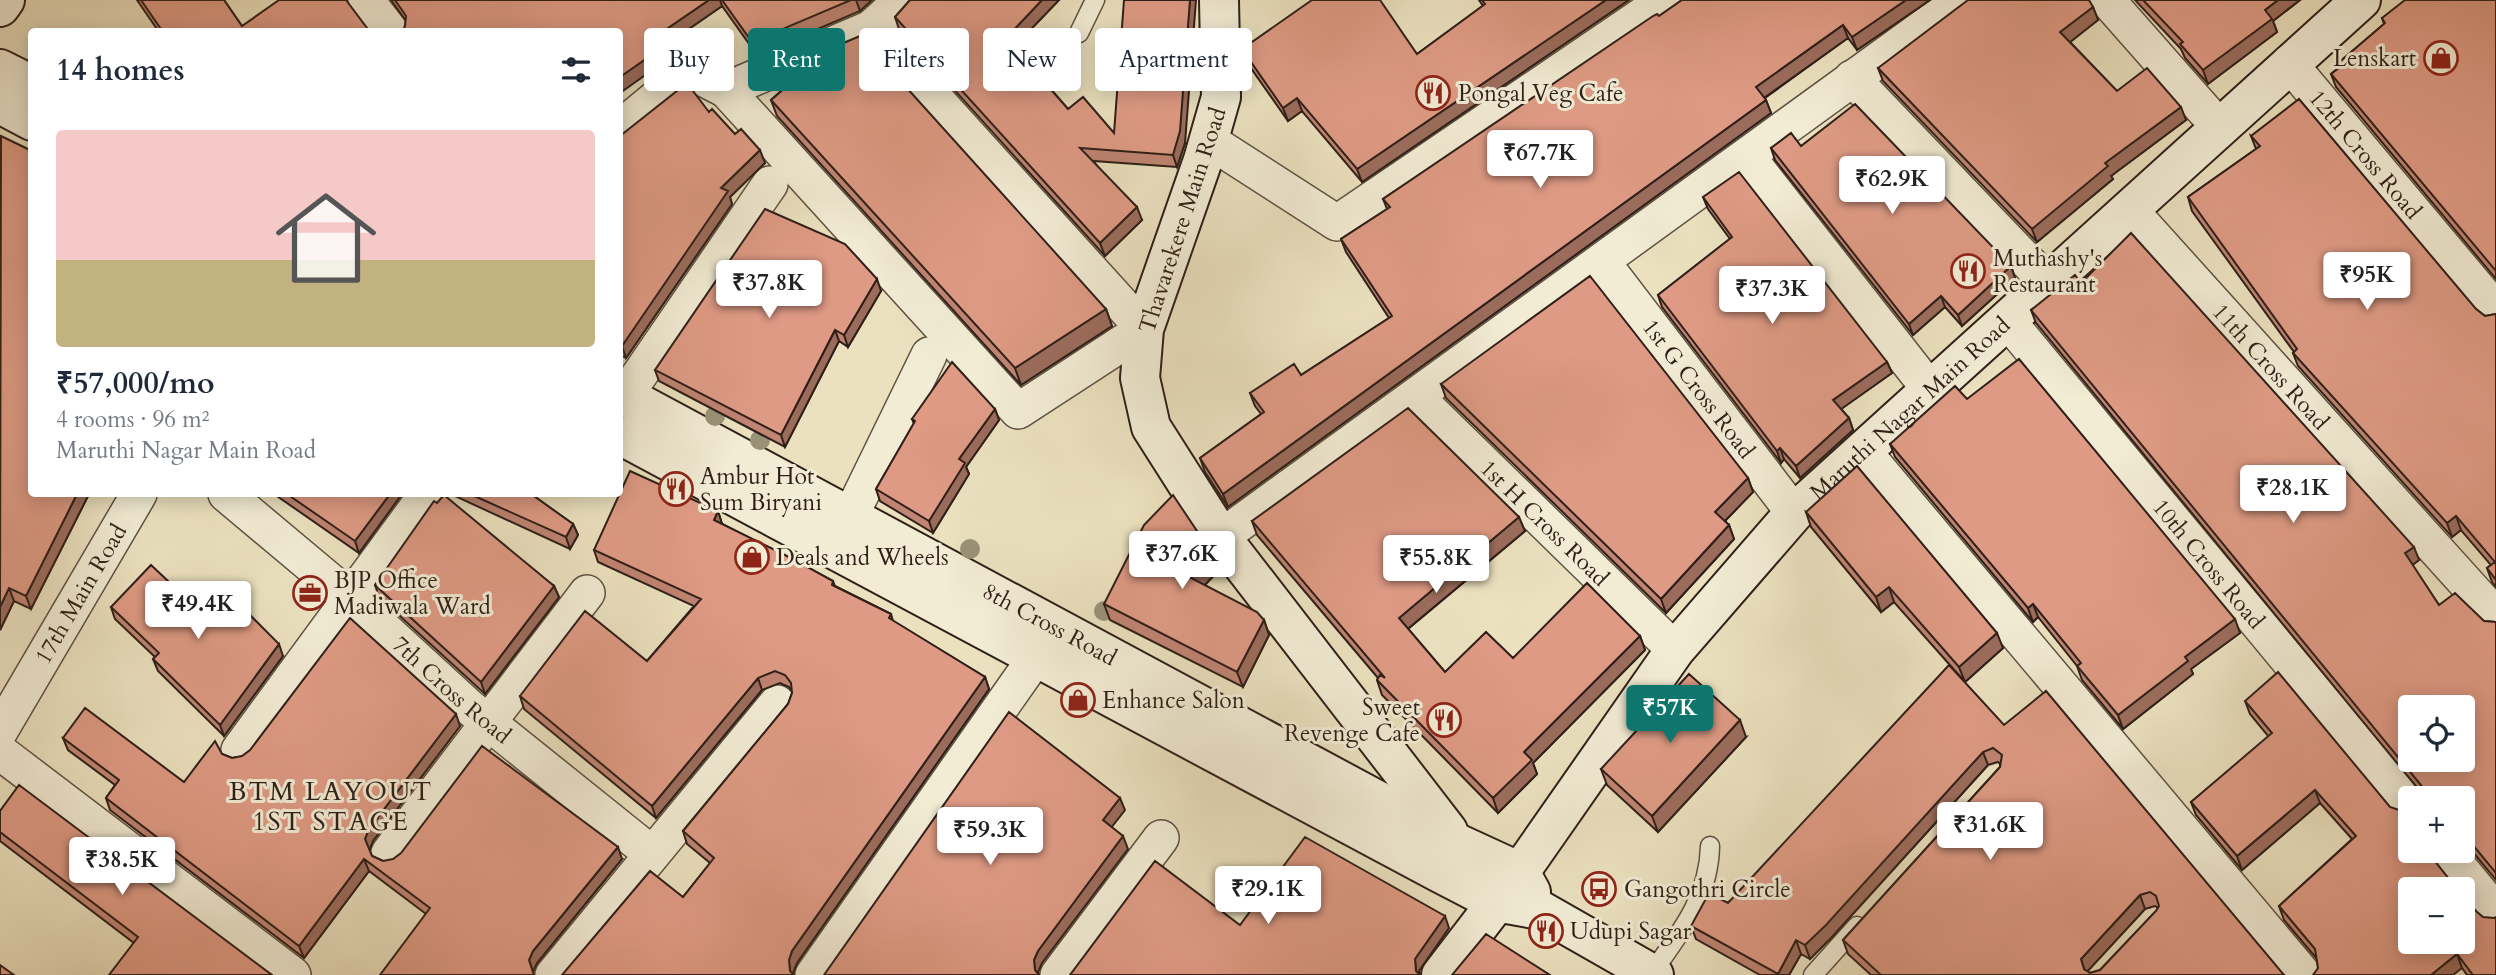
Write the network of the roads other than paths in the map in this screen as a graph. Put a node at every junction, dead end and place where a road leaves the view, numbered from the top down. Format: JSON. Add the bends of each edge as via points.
{"nodes":[{"id":1,"x":5,"y":0,"type":"edge"},
{"id":2,"x":366,"y":0,"type":"edge"},
{"id":3,"x":902,"y":0,"type":"edge"},
{"id":4,"x":1095,"y":0,"type":"edge"},
{"id":5,"x":1219,"y":0,"type":"edge"},
{"id":6,"x":1665,"y":0,"type":"edge"},
{"id":7,"x":1961,"y":0,"type":"edge"},
{"id":8,"x":2107,"y":0,"type":"edge"},
{"id":9,"x":2361,"y":0,"type":"edge"},
{"id":10,"x":0,"y":7,"type":"edge"},
{"id":11,"x":388,"y":28,"type":"edge"},
{"id":12,"x":870,"y":28,"type":"edge"},
{"id":13,"x":1081,"y":29,"type":"edge"},
{"id":14,"x":859,"y":33,"type":"edge"},
{"id":15,"x":2289,"y":63,"type":"junction"},
{"id":16,"x":0,"y":69,"type":"edge"},
{"id":17,"x":1852,"y":78,"type":"junction"},
{"id":18,"x":28,"y":83,"type":"edge"},
{"id":19,"x":734,"y":87,"type":"edge"},
{"id":20,"x":665,"y":91,"type":"edge"},
{"id":21,"x":727,"y":91,"type":"edge"},
{"id":22,"x":928,"y":91,"type":"edge"},
{"id":23,"x":0,"y":104,"type":"edge"},
{"id":24,"x":28,"y":119,"type":"edge"},
{"id":25,"x":623,"y":126,"type":"edge"},
{"id":26,"x":2219,"y":128,"type":"junction"},
{"id":27,"x":1208,"y":140,"type":"junction"},
{"id":28,"x":1747,"y":156,"type":"junction"},
{"id":29,"x":770,"y":184,"type":"dead end"},
{"id":30,"x":2129,"y":209,"type":"junction"},
{"id":31,"x":1603,"y":263,"type":"junction"},
{"id":32,"x":2048,"y":284,"type":"junction"},
{"id":33,"x":2491,"y":295,"type":"edge"},
{"id":34,"x":2008,"y":321,"type":"junction"},
{"id":35,"x":1144,"y":328,"type":"junction"},
{"id":36,"x":929,"y":355,"type":"dead end"},
{"id":37,"x":1931,"y":391,"type":"junction"},
{"id":38,"x":623,"y":394,"type":"edge"},
{"id":39,"x":623,"y":396,"type":"edge"},
{"id":40,"x":1416,"y":397,"type":"junction"},
{"id":41,"x":623,"y":437,"type":"edge"},
{"id":42,"x":1864,"y":452,"type":"junction"},
{"id":43,"x":137,"y":497,"type":"edge"},
{"id":44,"x":230,"y":497,"type":"edge"},
{"id":45,"x":425,"y":497,"type":"edge"},
{"id":46,"x":1794,"y":513,"type":"junction"},
{"id":47,"x":850,"y":517,"type":"junction"},
{"id":48,"x":1221,"y":537,"type":"junction"},
{"id":49,"x":587,"y":593,"type":"dead end"},
{"id":50,"x":349,"y":597,"type":"junction"},
{"id":51,"x":2496,"y":616,"type":"edge"},
{"id":52,"x":1675,"y":650,"type":"junction"},
{"id":53,"x":1036,"y":657,"type":"junction"},
{"id":54,"x":777,"y":703,"type":"dead end"},
{"id":55,"x":489,"y":723,"type":"junction"},
{"id":56,"x":0,"y":731,"type":"edge"},
{"id":57,"x":239,"y":750,"type":"dead end"},
{"id":58,"x":0,"y":752,"type":"edge"},
{"id":59,"x":2398,"y":792,"type":"edge"},
{"id":60,"x":1161,"y":838,"type":"dead end"},
{"id":61,"x":1457,"y":842,"type":"junction"},
{"id":62,"x":1710,"y":846,"type":"dead end"},
{"id":63,"x":389,"y":853,"type":"dead end"},
{"id":64,"x":652,"y":854,"type":"junction"},
{"id":65,"x":2456,"y":863,"type":"edge"},
{"id":66,"x":1520,"y":872,"type":"junction"},
{"id":67,"x":1496,"y":902,"type":"junction"},
{"id":68,"x":1541,"y":909,"type":"junction"},
{"id":69,"x":2496,"y":912,"type":"edge"},
{"id":70,"x":1867,"y":915,"type":"edge"},
{"id":71,"x":1652,"y":974,"type":"edge"},
{"id":72,"x":292,"y":975,"type":"edge"},
{"id":73,"x":553,"y":975,"type":"edge"},
{"id":74,"x":813,"y":975,"type":"edge"},
{"id":75,"x":1058,"y":975,"type":"edge"},
{"id":76,"x":1441,"y":975,"type":"edge"},
{"id":77,"x":1813,"y":975,"type":"edge"},
{"id":78,"x":2304,"y":975,"type":"edge"}],
"edges":[{"from":1,"to":10,"type":"street"},
{"from":2,"to":11,"type":"street"},
{"from":3,"to":12,"type":"street"},
{"from":4,"to":13,"type":"lane"},
{"from":5,"to":27,"type":"street","name":"Thavarekere Main Road","via":[[1221,97]]},
{"from":6,"to":27,"type":"street","via":[[1337,223]]},
{"from":7,"to":17,"type":"street"},
{"from":8,"to":26,"type":"street"},
{"from":9,"to":15,"type":"street","name":"Maruthi Nagar Main Road"},
{"from":14,"to":19,"type":"street"},
{"from":15,"to":26,"type":"street","name":"Maruthi Nagar Main Road"},
{"from":15,"to":33,"type":"street","name":"12th Cross Road"},
{"from":16,"to":18,"type":"street"},
{"from":17,"to":28,"type":"street"},
{"from":17,"to":32,"type":"street"},
{"from":20,"to":25,"type":"street"},
{"from":21,"to":35,"type":"street","via":[[1018,411]]},
{"from":22,"to":35,"type":"street"},
{"from":23,"to":24,"type":"street"},
{"from":26,"to":30,"type":"street","name":"Maruthi Nagar Main Road"},
{"from":27,"to":35,"type":"street","name":"Thavarekere Main Road"},
{"from":28,"to":31,"type":"street"},
{"from":28,"to":37,"type":"street"},
{"from":29,"to":38,"type":"street"},
{"from":30,"to":32,"type":"street","name":"Maruthi Nagar Main Road"},
{"from":30,"to":51,"type":"street","name":"11th Cross Road"},
{"from":31,"to":40,"type":"street"},
{"from":31,"to":46,"type":"street","name":"1st G Cross Road"},
{"from":32,"to":34,"type":"street","name":"Maruthi Nagar Main Road"},
{"from":34,"to":37,"type":"street","name":"Maruthi Nagar Main Road"},
{"from":34,"to":59,"type":"street","name":"10th Cross Road"},
{"from":35,"to":48,"type":"street","name":"Thavarekere Main Road","via":[[1140,378],[1151,427]]},
{"from":36,"to":47,"type":"street"},
{"from":37,"to":42,"type":"street","name":"Maruthi Nagar Main Road"},
{"from":39,"to":47,"type":"street","name":"8th Cross Road"},
{"from":40,"to":48,"type":"street"},
{"from":40,"to":52,"type":"street","name":"1st H Cross Road"},
{"from":41,"to":53,"type":"street","name":"8th Cross Road"},
{"from":42,"to":46,"type":"street","name":"Maruthi Nagar Main Road"},
{"from":42,"to":78,"type":"street"},
{"from":43,"to":56,"type":"street","name":"17th Main Road"},
{"from":44,"to":50,"type":"street","name":"7th Cross Road"},
{"from":45,"to":50,"type":"street"},
{"from":46,"to":52,"type":"street","name":"Maruthi Nagar Main Road"},
{"from":47,"to":61,"type":"street","name":"8th Cross Road"},
{"from":48,"to":61,"type":"street","name":"Thavarekere Main Road"},
{"from":49,"to":55,"type":"street"},
{"from":50,"to":55,"type":"street","name":"7th Cross Road"},
{"from":50,"to":57,"type":"street"},
{"from":52,"to":66,"type":"street","name":"Maruthi Nagar Main Road"},
{"from":53,"to":67,"type":"street","name":"8th Cross Road"},
{"from":53,"to":74,"type":"street"},
{"from":54,"to":64,"type":"street"},
{"from":55,"to":63,"type":"street"},
{"from":55,"to":64,"type":"street","name":"7th Cross Road"},
{"from":58,"to":72,"type":"street"},
{"from":60,"to":75,"type":"street"},
{"from":61,"to":66,"type":"street","name":"8th Cross Road"},
{"from":62,"to":71,"type":"lane","via":[[1710,870],[1702,895]]},
{"from":64,"to":73,"type":"street"},
{"from":65,"to":69,"type":"street"},
{"from":66,"to":67,"type":"street","name":"Maruthi Nagar Main Road"},
{"from":66,"to":68,"type":"street","name":"8th Cross Road"},
{"from":67,"to":68,"type":"street","name":"8th Cross Road"},
{"from":67,"to":76,"type":"street","name":"Maruthi Nagar Main Road"},
{"from":68,"to":71,"type":"street","name":"8th Cross Road"},
{"from":70,"to":77,"type":"lane"}]}
